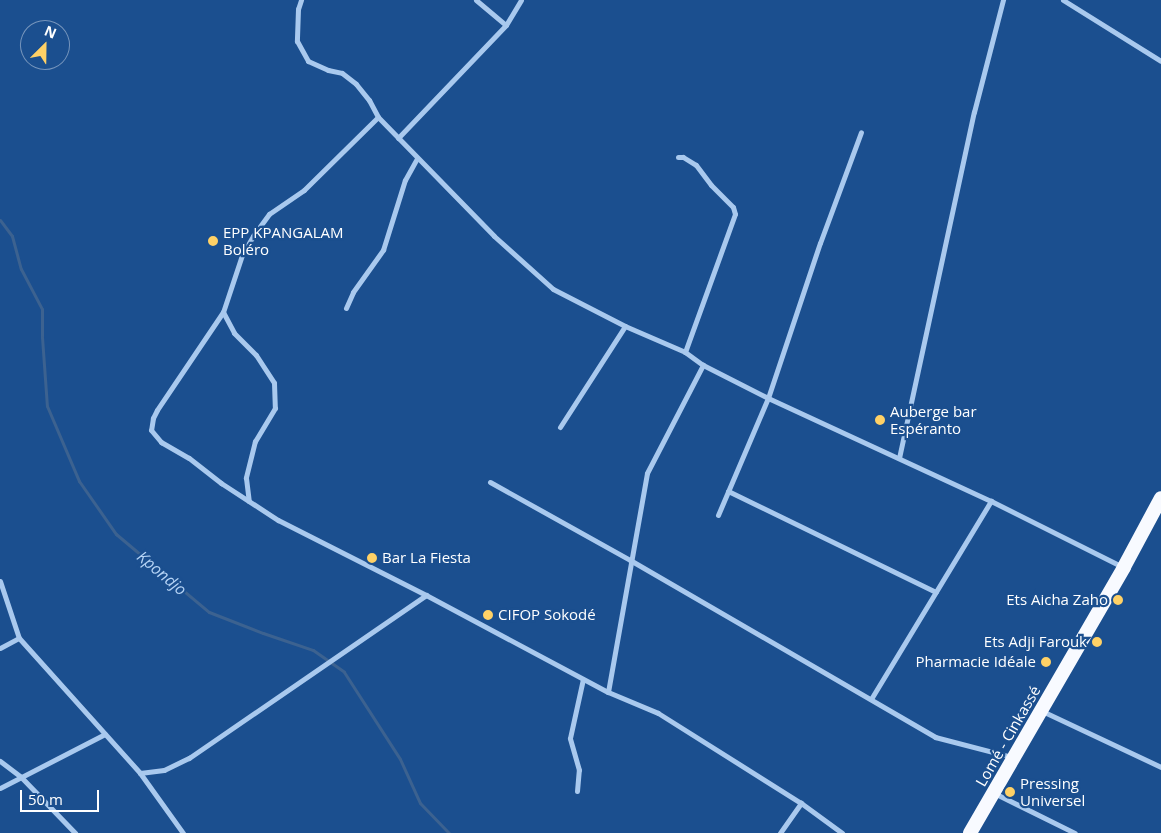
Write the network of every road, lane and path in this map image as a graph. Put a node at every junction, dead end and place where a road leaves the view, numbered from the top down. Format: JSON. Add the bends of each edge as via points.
{"nodes":[{"id":1,"x":301,"y":0,"type":"edge"},
{"id":2,"x":476,"y":0,"type":"edge"},
{"id":3,"x":521,"y":0,"type":"edge"},
{"id":4,"x":1003,"y":0,"type":"edge"},
{"id":5,"x":1063,"y":0,"type":"edge"},
{"id":6,"x":506,"y":24,"type":"junction"},
{"id":7,"x":1161,"y":61,"type":"edge"},
{"id":8,"x":378,"y":118,"type":"junction"},
{"id":9,"x":861,"y":132,"type":"dead end"},
{"id":10,"x":398,"y":138,"type":"junction"},
{"id":11,"x":678,"y":157,"type":"dead end"},
{"id":12,"x":417,"y":158,"type":"junction"},
{"id":13,"x":346,"y":308,"type":"dead end"},
{"id":14,"x":223,"y":312,"type":"junction"},
{"id":15,"x":625,"y":326,"type":"junction"},
{"id":16,"x":684,"y":352,"type":"junction"},
{"id":17,"x":703,"y":365,"type":"junction"},
{"id":18,"x":768,"y":398,"type":"junction"},
{"id":19,"x":560,"y":427,"type":"dead end"},
{"id":20,"x":899,"y":458,"type":"junction"},
{"id":21,"x":490,"y":482,"type":"dead end"},
{"id":22,"x":728,"y":491,"type":"junction"},
{"id":23,"x":1161,"y":498,"type":"edge"},
{"id":24,"x":249,"y":501,"type":"junction"},
{"id":25,"x":991,"y":501,"type":"junction"},
{"id":26,"x":718,"y":515,"type":"dead end"},
{"id":27,"x":630,"y":560,"type":"junction"},
{"id":28,"x":1124,"y":568,"type":"junction"},
{"id":29,"x":0,"y":581,"type":"edge"},
{"id":30,"x":936,"y":592,"type":"junction"},
{"id":31,"x":426,"y":595,"type":"junction"},
{"id":32,"x":19,"y":638,"type":"junction"},
{"id":33,"x":0,"y":648,"type":"edge"},
{"id":34,"x":583,"y":679,"type":"junction"},
{"id":35,"x":608,"y":692,"type":"junction"},
{"id":36,"x":871,"y":699,"type":"junction"},
{"id":37,"x":1041,"y":710,"type":"junction"},
{"id":38,"x":105,"y":734,"type":"junction"},
{"id":39,"x":1014,"y":757,"type":"junction"},
{"id":40,"x":0,"y":761,"type":"edge"},
{"id":41,"x":1161,"y":767,"type":"edge"},
{"id":42,"x":140,"y":773,"type":"junction"},
{"id":43,"x":21,"y":777,"type":"junction"},
{"id":44,"x":0,"y":788,"type":"edge"},
{"id":45,"x":577,"y":791,"type":"dead end"},
{"id":46,"x":994,"y":792,"type":"junction"},
{"id":47,"x":801,"y":803,"type":"junction"},
{"id":48,"x":75,"y":833,"type":"edge"},
{"id":49,"x":183,"y":833,"type":"edge"},
{"id":50,"x":780,"y":833,"type":"edge"},
{"id":51,"x":842,"y":833,"type":"edge"},
{"id":52,"x":970,"y":833,"type":"edge"},
{"id":53,"x":1076,"y":833,"type":"edge"}],
"edges":[{"from":1,"to":8,"type":"street","via":[[297,41],[308,61],[342,73],[356,84],[370,100]]},
{"from":2,"to":6,"type":"street"},
{"from":3,"to":6,"type":"street"},
{"from":4,"to":20,"type":"street","via":[[974,112]]},
{"from":5,"to":7,"type":"street"},
{"from":6,"to":10,"type":"street"},
{"from":8,"to":10,"type":"street"},
{"from":8,"to":14,"type":"street","via":[[304,190],[269,214],[242,255]]},
{"from":9,"to":18,"type":"street"},
{"from":10,"to":12,"type":"street"},
{"from":11,"to":16,"type":"street","via":[[696,165],[733,207],[735,214]]},
{"from":12,"to":13,"type":"street","via":[[405,180],[384,250],[353,292]]},
{"from":12,"to":15,"type":"street","via":[[494,236],[553,289]]},
{"from":14,"to":24,"type":"street","via":[[234,333],[256,355],[274,382],[275,408],[255,441],[246,478]]},
{"from":14,"to":24,"type":"street","via":[[157,410],[152,430],[161,442],[190,458]]},
{"from":15,"to":16,"type":"street"},
{"from":15,"to":19,"type":"street"},
{"from":16,"to":17,"type":"street"},
{"from":17,"to":18,"type":"street"},
{"from":17,"to":27,"type":"street","via":[[648,472]]},
{"from":18,"to":20,"type":"street"},
{"from":18,"to":22,"type":"street"},
{"from":20,"to":25,"type":"street"},
{"from":21,"to":27,"type":"street"},
{"from":22,"to":26,"type":"street"},
{"from":22,"to":30,"type":"street"},
{"from":23,"to":28,"type":"highway","name":"Lomé - Cinkassé"},
{"from":24,"to":31,"type":"street","via":[[310,538]]},
{"from":25,"to":28,"type":"street"},
{"from":25,"to":30,"type":"street"},
{"from":27,"to":35,"type":"street"},
{"from":27,"to":36,"type":"street"},
{"from":28,"to":37,"type":"highway","name":"Lomé - Cinkassé"},
{"from":29,"to":32,"type":"street"},
{"from":30,"to":36,"type":"street"},
{"from":31,"to":34,"type":"street"},
{"from":31,"to":42,"type":"street","via":[[189,758],[164,770]]},
{"from":32,"to":33,"type":"street"},
{"from":32,"to":38,"type":"street"},
{"from":34,"to":35,"type":"street"},
{"from":34,"to":45,"type":"street","via":[[570,738],[579,770]]},
{"from":35,"to":47,"type":"street","via":[[658,713]]},
{"from":36,"to":39,"type":"street","via":[[935,737]]},
{"from":37,"to":39,"type":"highway","name":"Lomé - Cinkassé"},
{"from":37,"to":41,"type":"street"},
{"from":38,"to":42,"type":"street"},
{"from":38,"to":43,"type":"street"},
{"from":39,"to":46,"type":"highway","name":"Lomé - Cinkassé"},
{"from":40,"to":43,"type":"street"},
{"from":42,"to":49,"type":"street"},
{"from":43,"to":44,"type":"street"},
{"from":43,"to":48,"type":"street"},
{"from":46,"to":52,"type":"highway","name":"Lomé - Cinkassé"},
{"from":46,"to":53,"type":"street"},
{"from":47,"to":50,"type":"street"},
{"from":47,"to":51,"type":"street"}]}
